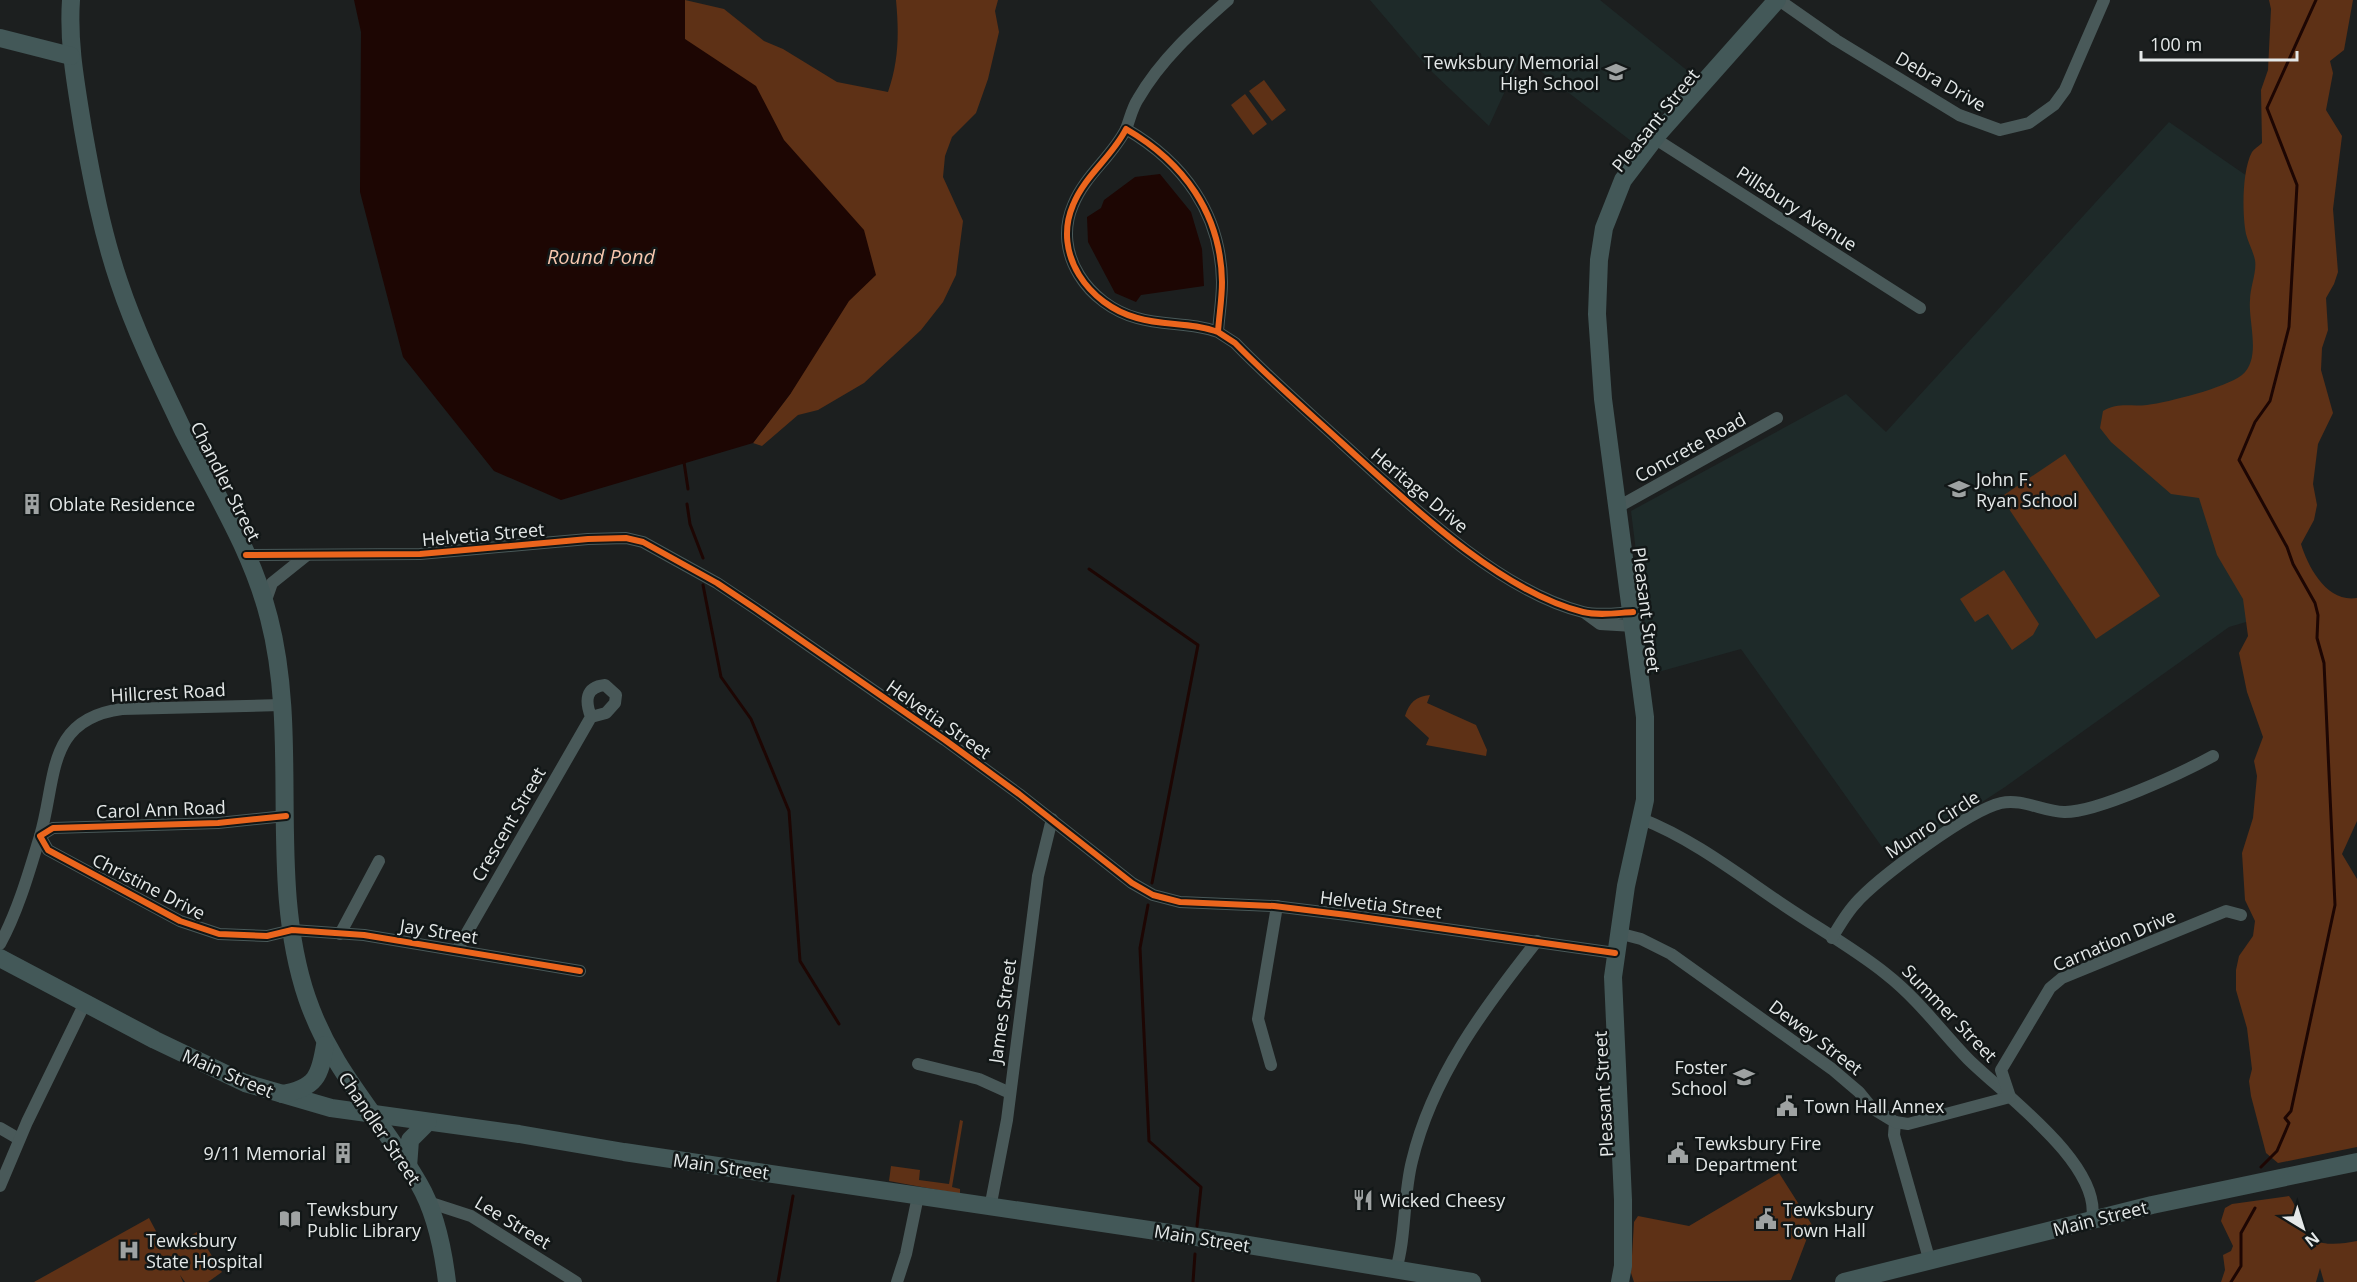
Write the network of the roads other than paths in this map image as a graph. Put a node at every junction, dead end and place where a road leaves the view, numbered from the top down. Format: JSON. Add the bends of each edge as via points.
{"nodes":[{"id":1,"x":71,"y":0,"type":"edge"},
{"id":2,"x":1228,"y":0,"type":"edge"},
{"id":3,"x":1778,"y":0,"type":"edge"},
{"id":4,"x":2104,"y":0,"type":"edge"},
{"id":5,"x":0,"y":38,"type":"edge"},
{"id":6,"x":71,"y":56,"type":"junction"},
{"id":7,"x":1126,"y":129,"type":"junction"},
{"id":8,"x":1654,"y":138,"type":"junction"},
{"id":9,"x":1920,"y":308,"type":"dead end"},
{"id":10,"x":1218,"y":332,"type":"junction"},
{"id":11,"x":1778,"y":418,"type":"dead end"},
{"id":12,"x":1618,"y":507,"type":"junction"},
{"id":13,"x":308,"y":554,"type":"junction"},
{"id":14,"x":246,"y":555,"type":"junction"},
{"id":15,"x":265,"y":603,"type":"junction"},
{"id":16,"x":1634,"y":619,"type":"junction"},
{"id":17,"x":281,"y":705,"type":"junction"},
{"id":18,"x":591,"y":717,"type":"dead end"},
{"id":19,"x":2213,"y":756,"type":"dead end"},
{"id":20,"x":286,"y":816,"type":"junction"},
{"id":21,"x":1052,"y":819,"type":"junction"},
{"id":22,"x":1642,"y":819,"type":"junction"},
{"id":23,"x":40,"y":836,"type":"junction"},
{"id":24,"x":379,"y":861,"type":"dead end"},
{"id":25,"x":1277,"y":906,"type":"junction"},
{"id":26,"x":2241,"y":915,"type":"dead end"},
{"id":27,"x":292,"y":930,"type":"junction"},
{"id":28,"x":1618,"y":933,"type":"junction"},
{"id":29,"x":340,"y":934,"type":"junction"},
{"id":30,"x":1832,"y":938,"type":"junction"},
{"id":31,"x":1537,"y":941,"type":"junction"},
{"id":32,"x":0,"y":944,"type":"edge"},
{"id":33,"x":457,"y":950,"type":"junction"},
{"id":34,"x":1615,"y":953,"type":"junction"},
{"id":35,"x":0,"y":958,"type":"edge"},
{"id":36,"x":580,"y":971,"type":"dead end"},
{"id":37,"x":85,"y":1003,"type":"junction"},
{"id":38,"x":325,"y":1045,"type":"junction"},
{"id":39,"x":918,"y":1064,"type":"dead end"},
{"id":40,"x":1271,"y":1065,"type":"dead end"},
{"id":41,"x":1010,"y":1093,"type":"junction"},
{"id":42,"x":278,"y":1095,"type":"junction"},
{"id":43,"x":2010,"y":1097,"type":"junction"},
{"id":44,"x":370,"y":1114,"type":"junction"},
{"id":45,"x":428,"y":1122,"type":"junction"},
{"id":46,"x":1895,"y":1122,"type":"junction"},
{"id":47,"x":0,"y":1128,"type":"edge"},
{"id":48,"x":19,"y":1139,"type":"junction"},
{"id":49,"x":2357,"y":1162,"type":"edge"},
{"id":50,"x":408,"y":1167,"type":"junction"},
{"id":51,"x":0,"y":1186,"type":"edge"},
{"id":52,"x":918,"y":1196,"type":"junction"},
{"id":53,"x":428,"y":1202,"type":"junction"},
{"id":54,"x":990,"y":1208,"type":"junction"},
{"id":55,"x":2092,"y":1220,"type":"junction"},
{"id":56,"x":1930,"y":1262,"type":"junction"},
{"id":57,"x":1396,"y":1269,"type":"junction"},
{"id":58,"x":1441,"y":1279,"type":"edge"},
{"id":59,"x":447,"y":1282,"type":"edge"},
{"id":60,"x":576,"y":1282,"type":"edge"},
{"id":61,"x":897,"y":1282,"type":"edge"},
{"id":62,"x":1472,"y":1282,"type":"edge"},
{"id":63,"x":1620,"y":1282,"type":"edge"},
{"id":64,"x":1844,"y":1282,"type":"edge"}],
"edges":[{"from":1,"to":6,"type":"main road","name":"Chandler Street"},
{"from":2,"to":7,"type":"street","name":"Heritage Drive","via":[[1182,40],[1159,67],[1136,102]]},
{"from":3,"to":4,"type":"street","name":"Debra Drive","via":[[1959,115],[2000,130],[2029,123],[2054,105],[2065,90]]},
{"from":3,"to":8,"type":"main road","name":"Pleasant Street"},
{"from":5,"to":6,"type":"main road"},
{"from":6,"to":14,"type":"main road","name":"Chandler Street","via":[[104,232],[118,279],[185,434]]},
{"from":7,"to":10,"type":"street","via":[[1168,158],[1186,177],[1204,207],[1220,262]]},
{"from":7,"to":10,"type":"street","name":"Heritage Drive","via":[[1073,205],[1067,238],[1071,261],[1084,284],[1105,304],[1122,313]]},
{"from":8,"to":9,"type":"street","name":"Pillsbury Avenue"},
{"from":8,"to":12,"type":"main road","name":"Pleasant Street","via":[[1623,180],[1612,203],[1599,260],[1600,364]]},
{"from":10,"to":16,"type":"street","name":"Heritage Drive","via":[[1460,544],[1524,586],[1584,612]]},
{"from":11,"to":12,"type":"street","name":"Concrete Road"},
{"from":12,"to":16,"type":"main road","name":"Pleasant Street"},
{"from":13,"to":14,"type":"street","name":"Helvetia Street"},
{"from":13,"to":15,"type":"street","via":[[272,583]]},
{"from":13,"to":21,"type":"street","name":"Helvetia Street","via":[[455,553],[588,539],[626,538],[644,542],[727,589]]},
{"from":14,"to":15,"type":"main road","name":"Chandler Street"},
{"from":15,"to":17,"type":"main road","name":"Chandler Street","via":[[274,638]]},
{"from":16,"to":22,"type":"main road","name":"Pleasant Street","via":[[1646,717]]},
{"from":17,"to":20,"type":"main road","name":"Chandler Street"},
{"from":17,"to":23,"type":"street","name":"Hillcrest Road","via":[[103,712],[79,725],[59,750]]},
{"from":18,"to":33,"type":"street","name":"Crescent Street"},
{"from":19,"to":30,"type":"street","name":"Munro Circle","via":[[2185,771],[2084,809],[2065,812],[2002,803],[1982,812],[1925,847],[1870,889],[1855,903]]},
{"from":20,"to":23,"type":"street","name":"Carol Ann Road","via":[[218,823],[52,828]]},
{"from":20,"to":27,"type":"main road","name":"Chandler Street"},
{"from":21,"to":25,"type":"street","name":"Helvetia Street","via":[[1132,883],[1153,895],[1180,902]]},
{"from":21,"to":41,"type":"street","name":"James Street","via":[[1038,876]]},
{"from":22,"to":28,"type":"main road","name":"Pleasant Street"},
{"from":22,"to":30,"type":"street","name":"Summer Street","via":[[1682,838]]},
{"from":23,"to":27,"type":"street","name":"Christine Drive","via":[[48,850],[202,930],[240,937]]},
{"from":23,"to":32,"type":"street","name":"Hillcrest Road"},
{"from":24,"to":29,"type":"street"},
{"from":25,"to":31,"type":"street","name":"Helvetia Street"},
{"from":25,"to":40,"type":"street","via":[[1258,1019]]},
{"from":26,"to":43,"type":"street","name":"Carnation Drive","via":[[2226,911],[2101,960],[2054,983],[2001,1070]]},
{"from":27,"to":29,"type":"street","name":"Jay Street"},
{"from":27,"to":38,"type":"main road","name":"Chandler Street","via":[[306,996]]},
{"from":28,"to":34,"type":"main road","name":"Pleasant Street"},
{"from":28,"to":46,"type":"street","name":"Dewey Street","via":[[1671,954],[1832,1069],[1872,1108]]},
{"from":29,"to":33,"type":"street","name":"Jay Street"},
{"from":30,"to":43,"type":"street","name":"Summer Street","via":[[1889,976]]},
{"from":31,"to":34,"type":"street","name":"Helvetia Street"},
{"from":31,"to":57,"type":"street","via":[[1458,1051],[1426,1112],[1406,1185]]},
{"from":33,"to":36,"type":"street","name":"Jay Street"},
{"from":34,"to":63,"type":"main road","name":"Pleasant Street","via":[[1612,991],[1623,1223]]},
{"from":35,"to":37,"type":"main road","name":"Main Street"},
{"from":37,"to":42,"type":"main road","name":"Main Street","via":[[245,1083]]},
{"from":37,"to":48,"type":"street"},
{"from":38,"to":42,"type":"main road","name":"Chandler Street","via":[[314,1081],[300,1090]]},
{"from":38,"to":44,"type":"main road","name":"Chandler Street"},
{"from":39,"to":41,"type":"street","via":[[979,1079]]},
{"from":41,"to":54,"type":"street","name":"James Street"},
{"from":42,"to":44,"type":"main road","name":"Main Street"},
{"from":43,"to":46,"type":"street","via":[[1908,1124]]},
{"from":43,"to":55,"type":"street","name":"Summer Street","via":[[2064,1150],[2091,1200]]},
{"from":44,"to":45,"type":"main road","name":"Main Street"},
{"from":44,"to":50,"type":"main road","name":"Chandler Street"},
{"from":45,"to":50,"type":"main road","via":[[410,1140]]},
{"from":45,"to":52,"type":"main road","name":"Main Street"},
{"from":46,"to":56,"type":"street","via":[[1894,1135]]},
{"from":47,"to":48,"type":"street"},
{"from":48,"to":51,"type":"street"},
{"from":49,"to":55,"type":"main road","name":"Main Street"},
{"from":50,"to":53,"type":"main road","name":"Chandler Street"},
{"from":52,"to":54,"type":"main road","name":"Main Street"},
{"from":52,"to":61,"type":"street"},
{"from":53,"to":59,"type":"main road","name":"Chandler Street"},
{"from":53,"to":60,"type":"street","name":"Lee Street","via":[[471,1216]]},
{"from":54,"to":57,"type":"main road","name":"Main Street"},
{"from":55,"to":56,"type":"main road","name":"Main Street"},
{"from":56,"to":64,"type":"main road","name":"Main Street"},
{"from":57,"to":58,"type":"main road","name":"Main Street"},
{"from":58,"to":62,"type":"main road","name":"Main Street"}]}
